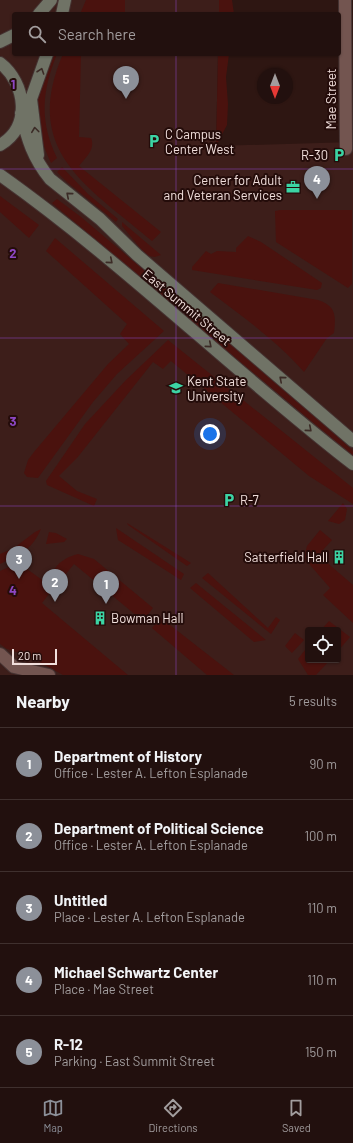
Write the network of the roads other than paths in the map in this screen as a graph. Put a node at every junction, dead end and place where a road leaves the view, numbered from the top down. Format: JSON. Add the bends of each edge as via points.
{"nodes":[{"id":1,"x":50,"y":0,"type":"edge"},
{"id":2,"x":65,"y":0,"type":"edge"},
{"id":3,"x":346,"y":0,"type":"edge"},
{"id":4,"x":41,"y":12,"type":"edge"},
{"id":5,"x":62,"y":12,"type":"edge"},
{"id":6,"x":12,"y":36,"type":"edge"},
{"id":7,"x":0,"y":42,"type":"edge"},
{"id":8,"x":349,"y":43,"type":"edge"},
{"id":9,"x":46,"y":56,"type":"edge"},
{"id":10,"x":0,"y":63,"type":"edge"},
{"id":11,"x":32,"y":98,"type":"junction"},
{"id":12,"x":21,"y":113,"type":"junction"},
{"id":13,"x":0,"y":145,"type":"edge"},
{"id":14,"x":346,"y":149,"type":"dead end"},
{"id":15,"x":39,"y":160,"type":"junction"},
{"id":16,"x":0,"y":175,"type":"edge"},
{"id":17,"x":353,"y":441,"type":"edge"},
{"id":18,"x":353,"y":464,"type":"edge"},
{"id":19,"x":0,"y":654,"type":"edge"},
{"id":20,"x":18,"y":671,"type":"edge"},
{"id":21,"x":49,"y":675,"type":"edge"}],
"edges":[{"from":1,"to":4,"type":"main road"},
{"from":2,"to":5,"type":"main road"},
{"from":3,"to":8,"type":"street","name":"Mae Street"},
{"from":6,"to":7,"type":"main road"},
{"from":8,"to":14,"type":"street","name":"Mae Street"},
{"from":11,"to":9,"type":"main road","one_way":true},
{"from":10,"to":12,"type":"main road","via":[[11,73],[19,86],[22,99]]},
{"from":11,"to":12,"type":"main road"},
{"from":15,"to":11,"type":"main road","name":"East Summit Street","one_way":true},
{"from":12,"to":13,"type":"main road","via":[[12,135]]},
{"from":12,"to":15,"type":"main road","name":"East Summit Street","via":[[26,137],[32,152]]},
{"from":17,"to":15,"type":"main road","name":"East Summit Street","one_way":true,"via":[[137,256],[100,219],[50,179]]},
{"from":16,"to":18,"type":"main road","name":"East Summit Street","one_way":true,"via":[[81,235]]},
{"from":19,"to":20,"type":"street"},
{"from":20,"to":21,"type":"street"}]}
